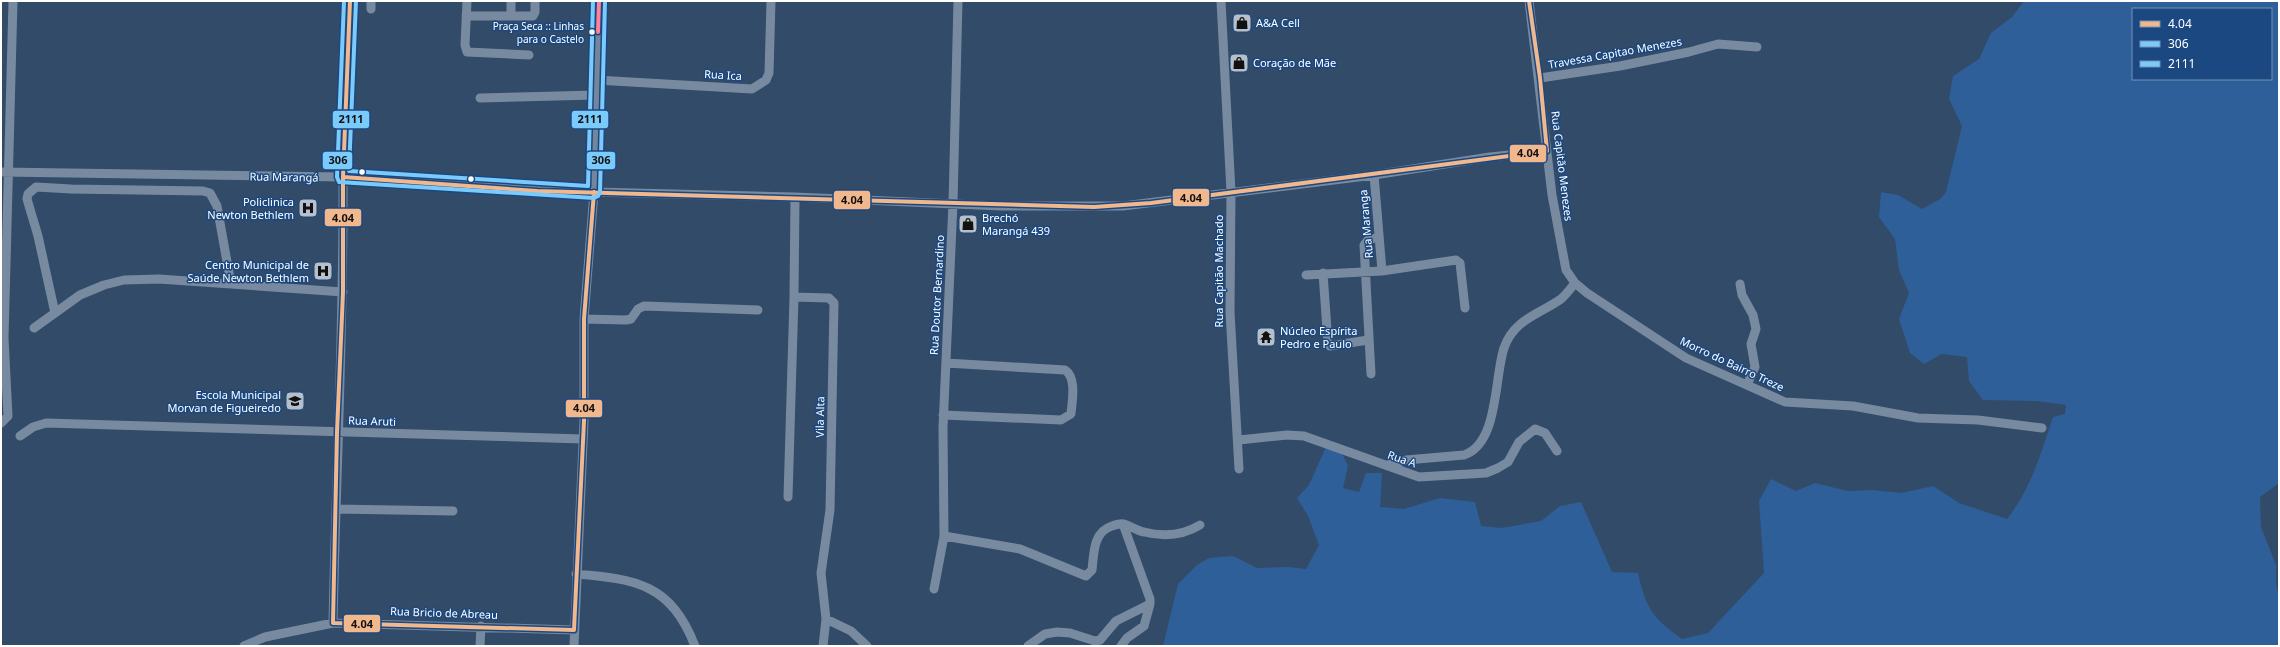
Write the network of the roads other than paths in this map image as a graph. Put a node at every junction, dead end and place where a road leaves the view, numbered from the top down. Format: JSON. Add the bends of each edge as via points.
{"nodes":[{"id":1,"x":13,"y":1,"type":"edge"},
{"id":2,"x":350,"y":1,"type":"edge"},
{"id":3,"x":466,"y":1,"type":"edge"},
{"id":4,"x":511,"y":1,"type":"edge"},
{"id":5,"x":535,"y":1,"type":"edge"},
{"id":6,"x":599,"y":1,"type":"edge"},
{"id":7,"x":771,"y":1,"type":"edge"},
{"id":8,"x":958,"y":1,"type":"edge"},
{"id":9,"x":1221,"y":1,"type":"edge"},
{"id":10,"x":1529,"y":1,"type":"edge"},
{"id":11,"x":466,"y":16,"type":"junction"},
{"id":12,"x":511,"y":16,"type":"junction"},
{"id":13,"x":1757,"y":46,"type":"dead end"},
{"id":14,"x":529,"y":55,"type":"dead end"},
{"id":15,"x":1540,"y":78,"type":"junction"},
{"id":16,"x":596,"y":80,"type":"junction"},
{"id":17,"x":596,"y":95,"type":"junction"},
{"id":18,"x":480,"y":98,"type":"dead end"},
{"id":19,"x":1546,"y":151,"type":"junction"},
{"id":20,"x":4,"y":172,"type":"edge"},
{"id":21,"x":1374,"y":175,"type":"junction"},
{"id":22,"x":343,"y":177,"type":"junction"},
{"id":23,"x":594,"y":192,"type":"junction"},
{"id":24,"x":1231,"y":192,"type":"junction"},
{"id":25,"x":795,"y":197,"type":"junction"},
{"id":26,"x":953,"y":203,"type":"junction"},
{"id":27,"x":1379,"y":237,"type":"junction"},
{"id":28,"x":1382,"y":271,"type":"junction"},
{"id":29,"x":1366,"y":272,"type":"junction"},
{"id":30,"x":1324,"y":273,"type":"junction"},
{"id":31,"x":1306,"y":275,"type":"dead end"},
{"id":32,"x":1575,"y":283,"type":"junction"},
{"id":33,"x":231,"y":284,"type":"junction"},
{"id":34,"x":1740,"y":284,"type":"dead end"},
{"id":35,"x":343,"y":292,"type":"junction"},
{"id":36,"x":794,"y":297,"type":"junction"},
{"id":37,"x":1466,"y":308,"type":"dead end"},
{"id":38,"x":758,"y":310,"type":"dead end"},
{"id":39,"x":55,"y":313,"type":"junction"},
{"id":40,"x":584,"y":319,"type":"junction"},
{"id":41,"x":34,"y":328,"type":"dead end"},
{"id":42,"x":2,"y":338,"type":"edge"},
{"id":43,"x":1368,"y":340,"type":"junction"},
{"id":44,"x":946,"y":363,"type":"junction"},
{"id":45,"x":1371,"y":374,"type":"dead end"},
{"id":46,"x":1747,"y":385,"type":"junction"},
{"id":47,"x":943,"y":415,"type":"junction"},
{"id":48,"x":1,"y":423,"type":"edge"},
{"id":49,"x":2042,"y":428,"type":"dead end"},
{"id":50,"x":337,"y":432,"type":"junction"},
{"id":51,"x":20,"y":436,"type":"dead end"},
{"id":52,"x":583,"y":439,"type":"junction"},
{"id":53,"x":1239,"y":440,"type":"junction"},
{"id":54,"x":1557,"y":451,"type":"dead end"},
{"id":55,"x":1387,"y":465,"type":"junction"},
{"id":56,"x":1239,"y":468,"type":"dead end"},
{"id":57,"x":788,"y":497,"type":"dead end"},
{"id":58,"x":336,"y":509,"type":"junction"},
{"id":59,"x":453,"y":511,"type":"dead end"},
{"id":60,"x":1123,"y":524,"type":"junction"},
{"id":61,"x":1200,"y":525,"type":"dead end"},
{"id":62,"x":944,"y":536,"type":"junction"},
{"id":63,"x":576,"y":574,"type":"junction"},
{"id":64,"x":934,"y":589,"type":"dead end"},
{"id":65,"x":1150,"y":604,"type":"junction"},
{"id":66,"x":826,"y":619,"type":"junction"},
{"id":67,"x":332,"y":623,"type":"junction"},
{"id":68,"x":480,"y":626,"type":"junction"},
{"id":69,"x":574,"y":630,"type":"junction"},
{"id":70,"x":244,"y":646,"type":"edge"},
{"id":71,"x":480,"y":646,"type":"edge"},
{"id":72,"x":574,"y":646,"type":"edge"},
{"id":73,"x":695,"y":646,"type":"edge"},
{"id":74,"x":823,"y":646,"type":"edge"},
{"id":75,"x":867,"y":646,"type":"edge"},
{"id":76,"x":1028,"y":646,"type":"edge"},
{"id":77,"x":1121,"y":646,"type":"edge"}],
"edges":[{"from":1,"to":20,"type":"street"},
{"from":2,"to":22,"type":"street"},
{"from":3,"to":11,"type":"street"},
{"from":4,"to":12,"type":"street"},
{"from":5,"to":12,"type":"street","via":[[533,16]]},
{"from":6,"to":16,"type":"street"},
{"from":7,"to":16,"type":"street","name":"Rua Ica","via":[[769,73],[766,80],[752,89]]},
{"from":8,"to":26,"type":"street","name":"Rua Doutor Bernardino"},
{"from":9,"to":24,"type":"street","name":"Rua Capitão Machado"},
{"from":10,"to":15,"type":"street","name":"Rua Capitão Menezes"},
{"from":11,"to":12,"type":"street"},
{"from":11,"to":14,"type":"street","via":[[464,45],[469,53]]},
{"from":13,"to":15,"type":"street","name":"Travessa Capitao Menezes","via":[[1718,44],[1620,66]]},
{"from":15,"to":19,"type":"street","name":"Rua Capitão Menezes"},
{"from":16,"to":17,"type":"street"},
{"from":17,"to":18,"type":"street"},
{"from":17,"to":23,"type":"street"},
{"from":19,"to":21,"type":"street","name":"Rua Marangá"},
{"from":19,"to":32,"type":"street","name":"Rua Capitão Menezes","via":[[1566,270]]},
{"from":20,"to":22,"type":"street","name":"Rua Marangá"},
{"from":20,"to":42,"type":"street"},
{"from":21,"to":24,"type":"street","name":"Rua Marangá"},
{"from":21,"to":27,"type":"street","name":"Rua Maranga"},
{"from":22,"to":23,"type":"street","name":"Rua Marangá"},
{"from":22,"to":35,"type":"street"},
{"from":23,"to":25,"type":"street","name":"Rua Marangá"},
{"from":23,"to":40,"type":"street"},
{"from":24,"to":26,"type":"street","name":"Rua Marangá","via":[[1123,206],[1001,206]]},
{"from":24,"to":53,"type":"street","name":"Rua Capitão Machado","via":[[1230,312]]},
{"from":25,"to":26,"type":"street","name":"Rua Marangá"},
{"from":25,"to":36,"type":"street"},
{"from":26,"to":44,"type":"street","name":"Rua Doutor Bernardino"},
{"from":27,"to":28,"type":"street","name":"Rua Maranga"},
{"from":27,"to":29,"type":"street","via":[[1368,240],[1364,245]]},
{"from":28,"to":29,"type":"street","name":"Rua Maranga"},
{"from":28,"to":37,"type":"street","name":"Rua Maranga","via":[[1459,261]]},
{"from":29,"to":30,"type":"street","name":"Rua Maranga"},
{"from":29,"to":43,"type":"street","name":"Rua Maranga"},
{"from":30,"to":31,"type":"street","name":"Rua Maranga"},
{"from":30,"to":43,"type":"street","via":[[1328,344],[1330,346]]},
{"from":32,"to":46,"type":"street","name":"Morro do Bairro Treze","via":[[1686,358]]},
{"from":32,"to":55,"type":"street","via":[[1561,298],[1524,320],[1504,347],[1495,401],[1480,445],[1464,455],[1406,460]]},
{"from":33,"to":35,"type":"street"},
{"from":33,"to":39,"type":"street","via":[[159,279],[124,280],[80,295]]},
{"from":33,"to":39,"type":"street","via":[[217,206],[210,193],[85,190],[36,186],[28,194],[27,199]]},
{"from":34,"to":46,"type":"street","via":[[1742,295],[1753,315],[1756,330],[1751,344],[1755,367]]},
{"from":35,"to":50,"type":"street"},
{"from":36,"to":57,"type":"street"},
{"from":36,"to":66,"type":"street","name":"Vila Alta","via":[[829,298],[834,303],[830,510],[821,573]]},
{"from":38,"to":40,"type":"street","via":[[644,306],[638,309],[631,319]]},
{"from":39,"to":41,"type":"street"},
{"from":40,"to":52,"type":"street"},
{"from":42,"to":48,"type":"street","via":[[8,416]]},
{"from":43,"to":45,"type":"street","name":"Rua Maranga"},
{"from":44,"to":47,"type":"street","name":"Rua Doutor Bernardino"},
{"from":44,"to":47,"type":"street","via":[[1065,370],[1071,378],[1073,397],[1071,414],[1061,420]]},
{"from":46,"to":49,"type":"street","name":"Morro do Bairro Treze","via":[[1785,402],[1853,406],[1918,418],[1978,420]]},
{"from":47,"to":62,"type":"street","name":"Rua Doutor Bernardino"},
{"from":50,"to":51,"type":"street","name":"Rua Aruti","via":[[46,423],[33,427]]},
{"from":50,"to":52,"type":"street","name":"Rua Aruti"},
{"from":50,"to":58,"type":"street"},
{"from":52,"to":63,"type":"street"},
{"from":53,"to":55,"type":"street","name":"Rua A","via":[[1287,435],[1304,436]]},
{"from":53,"to":56,"type":"street","name":"Rua Capitão Machado"},
{"from":54,"to":55,"type":"street","name":"Rua A","via":[[1545,433],[1535,429],[1519,442],[1508,462],[1486,473],[1419,477]]},
{"from":58,"to":59,"type":"street"},
{"from":58,"to":67,"type":"street"},
{"from":60,"to":61,"type":"street","via":[[1143,532],[1168,536],[1180,534]]},
{"from":60,"to":62,"type":"street","via":[[1112,526],[1100,533],[1094,547],[1092,570],[1086,576],[1020,549]]},
{"from":60,"to":65,"type":"street"},
{"from":62,"to":64,"type":"street","name":"Rua Doutor Bernardino"},
{"from":63,"to":69,"type":"street"},
{"from":63,"to":73,"type":"street","via":[[626,579],[665,598],[678,611]]},
{"from":65,"to":76,"type":"street","via":[[1116,621],[1100,640],[1057,632],[1045,634]]},
{"from":65,"to":77,"type":"street","via":[[1144,626],[1127,638]]},
{"from":66,"to":74,"type":"street","name":"Vila Alta"},
{"from":66,"to":75,"type":"street","via":[[852,631]]},
{"from":67,"to":68,"type":"street","name":"Rua Bricio de Abreau"},
{"from":67,"to":70,"type":"street","name":"Rua Bricio de Abreau","via":[[265,637]]},
{"from":68,"to":69,"type":"street","name":"Rua Bricio de Abreau"},
{"from":68,"to":71,"type":"street"},
{"from":69,"to":72,"type":"street"}]}
